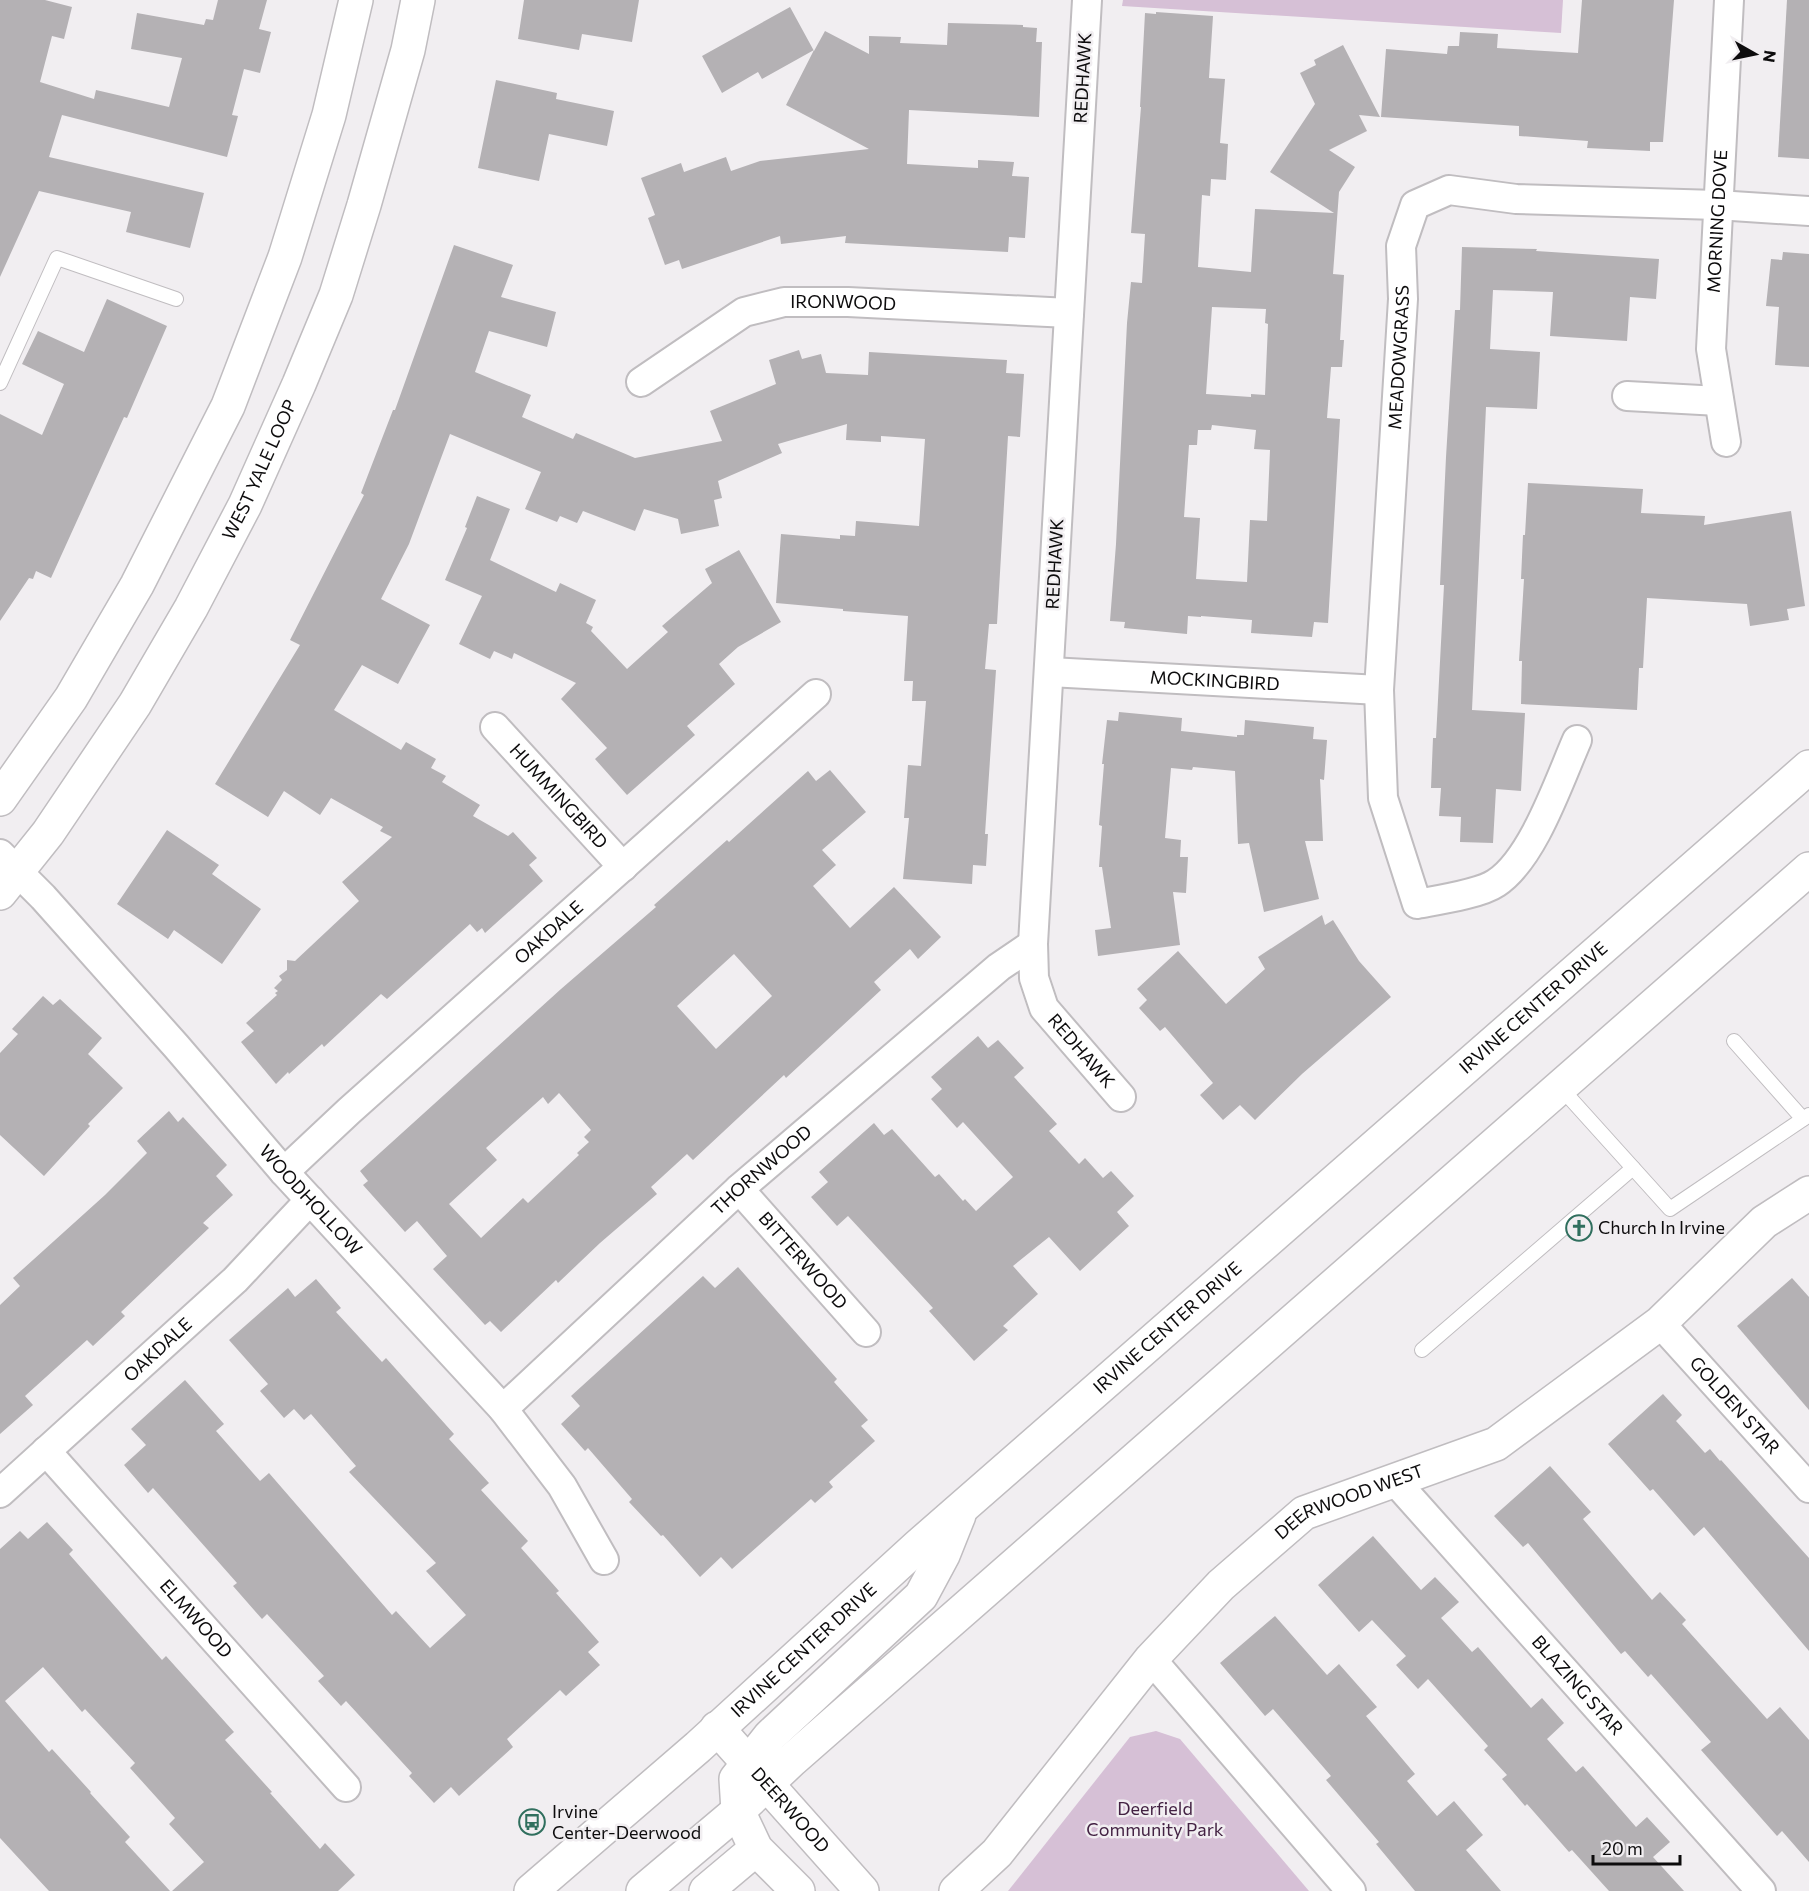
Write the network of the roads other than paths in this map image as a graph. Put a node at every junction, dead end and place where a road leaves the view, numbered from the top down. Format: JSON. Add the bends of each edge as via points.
{"nodes":[{"id":1,"x":356,"y":0,"type":"edge"},
{"id":2,"x":418,"y":0,"type":"edge"},
{"id":3,"x":1087,"y":0,"type":"edge"},
{"id":4,"x":1729,"y":0,"type":"edge"},
{"id":5,"x":1717,"y":205,"type":"junction"},
{"id":6,"x":1809,"y":211,"type":"edge"},
{"id":7,"x":177,"y":298,"type":"dead end"},
{"id":8,"x":1069,"y":313,"type":"junction"},
{"id":9,"x":0,"y":382,"type":"edge"},
{"id":10,"x":641,"y":382,"type":"dead end"},
{"id":11,"x":1627,"y":396,"type":"dead end"},
{"id":12,"x":1719,"y":401,"type":"junction"},
{"id":13,"x":1726,"y":442,"type":"dead end"},
{"id":14,"x":1050,"y":672,"type":"junction"},
{"id":15,"x":1380,"y":690,"type":"junction"},
{"id":16,"x":816,"y":694,"type":"dead end"},
{"id":17,"x":495,"y":727,"type":"dead end"},
{"id":18,"x":1577,"y":740,"type":"dead end"},
{"id":19,"x":1809,"y":767,"type":"edge"},
{"id":20,"x":0,"y":799,"type":"edge"},
{"id":21,"x":623,"y":867,"type":"junction"},
{"id":22,"x":1809,"y":869,"type":"edge"},
{"id":23,"x":6,"y":873,"type":"edge"},
{"id":24,"x":1033,"y":944,"type":"junction"},
{"id":25,"x":1734,"y":1041,"type":"dead end"},
{"id":26,"x":1560,"y":1087,"type":"junction"},
{"id":27,"x":1121,"y":1097,"type":"dead end"},
{"id":28,"x":1806,"y":1117,"type":"edge"},
{"id":29,"x":1633,"y":1168,"type":"junction"},
{"id":30,"x":284,"y":1172,"type":"junction"},
{"id":31,"x":739,"y":1189,"type":"junction"},
{"id":32,"x":1809,"y":1193,"type":"edge"},
{"id":33,"x":310,"y":1200,"type":"junction"},
{"id":34,"x":1660,"y":1323,"type":"junction"},
{"id":35,"x":866,"y":1332,"type":"dead end"},
{"id":36,"x":1422,"y":1350,"type":"dead end"},
{"id":37,"x":503,"y":1409,"type":"junction"},
{"id":38,"x":46,"y":1451,"type":"junction"},
{"id":39,"x":1395,"y":1480,"type":"junction"},
{"id":40,"x":1809,"y":1488,"type":"edge"},
{"id":41,"x":0,"y":1493,"type":"edge"},
{"id":42,"x":962,"y":1509,"type":"junction"},
{"id":43,"x":604,"y":1560,"type":"dead end"},
{"id":44,"x":1151,"y":1659,"type":"junction"},
{"id":45,"x":717,"y":1728,"type":"junction"},
{"id":46,"x":758,"y":1774,"type":"junction"},
{"id":47,"x":346,"y":1787,"type":"dead end"},
{"id":48,"x":738,"y":1811,"type":"junction"},
{"id":49,"x":756,"y":1849,"type":"junction"},
{"id":50,"x":531,"y":1891,"type":"edge"},
{"id":51,"x":643,"y":1891,"type":"edge"},
{"id":52,"x":706,"y":1891,"type":"edge"},
{"id":53,"x":798,"y":1891,"type":"edge"},
{"id":54,"x":862,"y":1891,"type":"edge"},
{"id":55,"x":956,"y":1891,"type":"edge"},
{"id":56,"x":1351,"y":1891,"type":"edge"},
{"id":57,"x":1761,"y":1891,"type":"edge"}],
"edges":[{"from":1,"to":20,"type":"main road","via":[[328,115],[285,257],[228,406],[137,585],[71,698]]},
{"from":2,"to":23,"type":"main road","name":"WEST YALE LOOP","via":[[408,50],[336,295],[245,505],[135,704],[48,832]]},
{"from":3,"to":8,"type":"street","name":"REDHAWK"},
{"from":4,"to":5,"type":"street","name":"MORNING DOVE"},
{"from":5,"to":6,"type":"street","name":"MEADOWGRASS"},
{"from":5,"to":12,"type":"street","name":"MORNING DOVE","via":[[1711,350]]},
{"from":5,"to":15,"type":"street","name":"MEADOWGRASS","via":[[1516,199],[1449,190],[1415,205],[1401,246],[1403,299]]},
{"from":7,"to":9,"type":"lane","via":[[57,258]]},
{"from":8,"to":10,"type":"street","name":"IRONWOOD","via":[[784,302],[744,312]]},
{"from":8,"to":14,"type":"street","name":"REDHAWK"},
{"from":11,"to":12,"type":"street"},
{"from":12,"to":13,"type":"street","name":"MORNING DOVE"},
{"from":14,"to":15,"type":"street","name":"MOCKINGBIRD"},
{"from":14,"to":24,"type":"street","name":"REDHAWK"},
{"from":15,"to":18,"type":"street","name":"MEADOWGRASS","via":[[1383,798],[1417,904],[1496,884],[1515,865],[1532,842]]},
{"from":16,"to":21,"type":"street","name":"OAKDALE"},
{"from":17,"to":21,"type":"street","name":"HUMMINGBIRD"},
{"from":19,"to":42,"type":"main road","name":"IRVINE CENTER DRIVE"},
{"from":21,"to":30,"type":"street","name":"OAKDALE"},
{"from":22,"to":26,"type":"main road"},
{"from":23,"to":30,"type":"street","name":"WOODHOLLOW","via":[[176,1046]]},
{"from":24,"to":27,"type":"street","name":"REDHAWK","via":[[1034,978],[1044,1008]]},
{"from":24,"to":31,"type":"street","name":"THORNWOOD","via":[[999,967]]},
{"from":25,"to":28,"type":"lane"},
{"from":26,"to":29,"type":"lane"},
{"from":26,"to":46,"type":"main road","via":[[801,1752]]},
{"from":28,"to":29,"type":"lane","via":[[1670,1209]]},
{"from":29,"to":36,"type":"lane"},
{"from":30,"to":33,"type":"street","name":"WOODHOLLOW"},
{"from":31,"to":35,"type":"street","name":"BITTERWOOD"},
{"from":31,"to":37,"type":"street","name":"THORNWOOD"},
{"from":32,"to":34,"type":"main road","name":"DEERWOOD WEST","via":[[1764,1222]]},
{"from":33,"to":37,"type":"street","name":"WOODHOLLOW"},
{"from":33,"to":38,"type":"street","name":"OAKDALE","via":[[235,1280]]},
{"from":34,"to":39,"type":"main road","name":"DEERWOOD WEST","via":[[1496,1444]]},
{"from":34,"to":40,"type":"street","name":"GOLDEN STAR"},
{"from":37,"to":43,"type":"street","name":"WOODHOLLOW","via":[[562,1486]]},
{"from":38,"to":41,"type":"street","name":"OAKDALE"},
{"from":38,"to":47,"type":"street","name":"ELMWOOD"},
{"from":39,"to":44,"type":"main road","name":"DEERWOOD WEST","via":[[1304,1513],[1221,1585]]},
{"from":39,"to":57,"type":"street","name":"BLAZING STAR"},
{"from":42,"to":45,"type":"main road","name":"IRVINE CENTER DRIVE"},
{"from":42,"to":46,"type":"main road","via":[[921,1596],[770,1736]]},
{"from":44,"to":55,"type":"main road","name":"DEERWOOD WEST","via":[[997,1853]]},
{"from":44,"to":56,"type":"street"},
{"from":45,"to":46,"type":"main road","name":"DEERWOOD"},
{"from":45,"to":50,"type":"main road","name":"IRVINE CENTER DRIVE"},
{"from":46,"to":48,"type":"main road"},
{"from":46,"to":54,"type":"main road","name":"DEERWOOD"},
{"from":48,"to":49,"type":"main road"},
{"from":48,"to":51,"type":"main road"},
{"from":49,"to":52,"type":"main road"},
{"from":49,"to":53,"type":"main road"}]}
